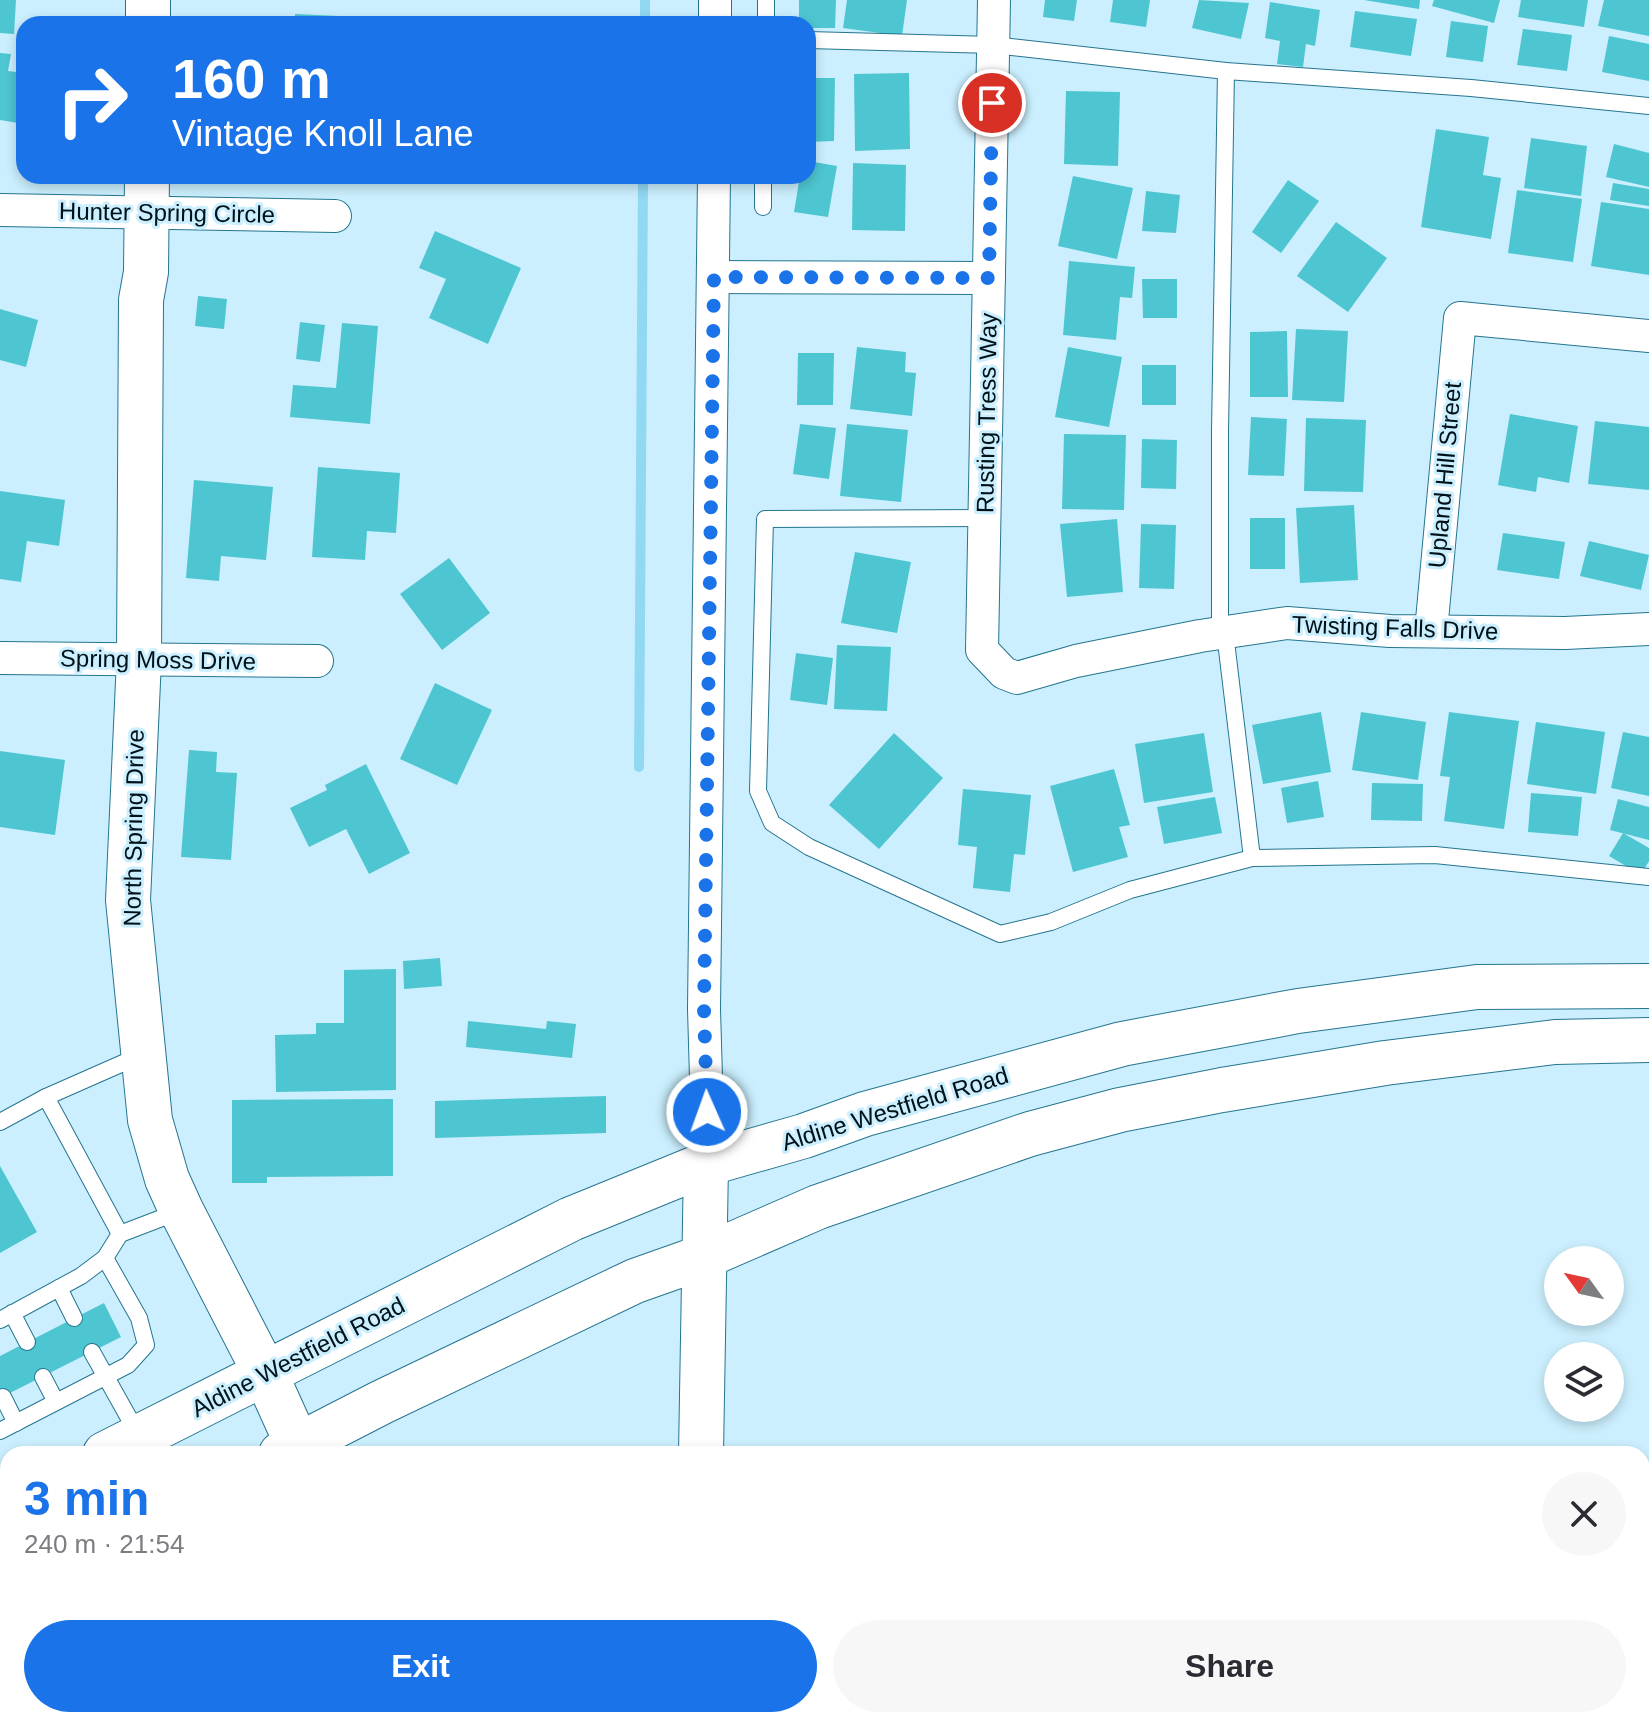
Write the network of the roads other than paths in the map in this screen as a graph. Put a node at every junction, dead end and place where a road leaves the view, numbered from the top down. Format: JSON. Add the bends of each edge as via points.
{"nodes":[{"id":1,"x":994,"y":0,"type":"edge"},
{"id":2,"x":816,"y":40,"type":"edge"},
{"id":3,"x":993,"y":45,"type":"junction"},
{"id":4,"x":1226,"y":71,"type":"junction"},
{"id":5,"x":1649,"y":106,"type":"edge"},
{"id":6,"x":714,"y":184,"type":"edge"},
{"id":7,"x":763,"y":184,"type":"edge"},
{"id":8,"x":147,"y":194,"type":"edge"},
{"id":9,"x":763,"y":207,"type":"dead end"},
{"id":10,"x":0,"y":210,"type":"edge"},
{"id":11,"x":335,"y":216,"type":"dead end"},
{"id":12,"x":714,"y":277,"type":"junction"},
{"id":13,"x":989,"y":278,"type":"junction"},
{"id":14,"x":1649,"y":336,"type":"edge"},
{"id":15,"x":985,"y":518,"type":"junction"},
{"id":16,"x":1649,"y":629,"type":"edge"},
{"id":17,"x":1431,"y":631,"type":"junction"},
{"id":18,"x":1225,"y":633,"type":"junction"},
{"id":19,"x":0,"y":658,"type":"edge"},
{"id":20,"x":139,"y":660,"type":"junction"},
{"id":21,"x":317,"y":661,"type":"dead end"},
{"id":22,"x":1004,"y":673,"type":"joint"},
{"id":23,"x":1252,"y":858,"type":"junction"},
{"id":24,"x":1649,"y":877,"type":"edge"},
{"id":25,"x":1649,"y":986,"type":"edge"},
{"id":26,"x":1649,"y":1040,"type":"edge"},
{"id":27,"x":142,"y":1054,"type":"junction"},
{"id":28,"x":46,"y":1097,"type":"junction"},
{"id":29,"x":0,"y":1122,"type":"edge"},
{"id":30,"x":706,"y":1164,"type":"junction"},
{"id":31,"x":181,"y":1210,"type":"junction"},
{"id":32,"x":120,"y":1234,"type":"junction"},
{"id":33,"x":703,"y":1257,"type":"junction"},
{"id":34,"x":105,"y":1258,"type":"junction"},
{"id":35,"x":59,"y":1288,"type":"junction"},
{"id":36,"x":6,"y":1317,"type":"edge"},
{"id":37,"x":74,"y":1318,"type":"dead end"},
{"id":38,"x":27,"y":1342,"type":"dead end"},
{"id":39,"x":92,"y":1352,"type":"dead end"},
{"id":40,"x":265,"y":1373,"type":"junction"},
{"id":41,"x":43,"y":1377,"type":"dead end"},
{"id":42,"x":105,"y":1377,"type":"junction"},
{"id":43,"x":3,"y":1397,"type":"dead end"},
{"id":44,"x":56,"y":1402,"type":"junction"},
{"id":45,"x":16,"y":1423,"type":"junction"},
{"id":46,"x":0,"y":1431,"type":"edge"},
{"id":47,"x":122,"y":1446,"type":"edge"},
{"id":48,"x":292,"y":1446,"type":"edge"},
{"id":49,"x":303,"y":1446,"type":"edge"},
{"id":50,"x":701,"y":1446,"type":"edge"}],
"edges":[{"from":1,"to":3,"type":"street","name":"Rusting Tress Way"},
{"from":2,"to":3,"type":"lane"},
{"from":3,"to":4,"type":"lane"},
{"from":3,"to":13,"type":"street","name":"Rusting Tress Way"},
{"from":4,"to":5,"type":"lane"},
{"from":4,"to":18,"type":"lane","via":[[1220,432],[1220,619]]},
{"from":6,"to":12,"type":"street"},
{"from":7,"to":9,"type":"lane"},
{"from":8,"to":10,"type":"street","name":"Hunter Spring Circle"},
{"from":8,"to":11,"type":"street","name":"Hunter Spring Circle"},
{"from":8,"to":20,"type":"main road","name":"North Spring Drive","via":[[141,300]]},
{"from":12,"to":13,"type":"street"},
{"from":12,"to":30,"type":"street"},
{"from":13,"to":15,"type":"street","name":"Rusting Tress Way"},
{"from":14,"to":17,"type":"street","name":"Upland Hill Street","via":[[1460,318]]},
{"from":15,"to":22,"type":"street","name":"Rusting Tress Way","via":[[982,650]]},
{"from":15,"to":23,"type":"lane","via":[[765,519],[758,791],[772,823],[809,847],[1000,934],[1051,922],[1130,890]]},
{"from":16,"to":17,"type":"street","name":"Twisting Falls Drive"},
{"from":17,"to":18,"type":"street","name":"Twisting Falls Drive","via":[[1287,623]]},
{"from":18,"to":22,"type":"street","name":"Twisting Falls Drive","via":[[1076,661],[1017,678]]},
{"from":18,"to":23,"type":"lane"},
{"from":19,"to":20,"type":"street","name":"Spring Moss Drive"},
{"from":20,"to":21,"type":"street","name":"Spring Moss Drive"},
{"from":20,"to":27,"type":"main road","name":"North Spring Drive","via":[[128,900]]},
{"from":23,"to":24,"type":"lane","via":[[1435,855]]},
{"from":25,"to":30,"type":"main road","name":"Aldine Westfield Road","via":[[1477,987],[1298,1011],[1122,1044]]},
{"from":26,"to":33,"type":"main road","via":[[1555,1042],[1385,1063],[1120,1110],[1030,1134],[832,1202]]},
{"from":27,"to":28,"type":"lane"},
{"from":27,"to":31,"type":"main road","name":"North Spring Drive","via":[[150,1120]]},
{"from":28,"to":29,"type":"lane"},
{"from":28,"to":32,"type":"lane"},
{"from":30,"to":33,"type":"main road"},
{"from":30,"to":40,"type":"main road","name":"Aldine Westfield Road","via":[[571,1219]]},
{"from":31,"to":32,"type":"lane"},
{"from":31,"to":40,"type":"main road","name":"North Spring Drive"},
{"from":32,"to":34,"type":"lane"},
{"from":33,"to":49,"type":"main road","via":[[635,1281],[382,1402]]},
{"from":33,"to":50,"type":"main road"},
{"from":34,"to":35,"type":"lane"},
{"from":34,"to":42,"type":"lane","via":[[139,1318],[146,1345],[128,1365]]},
{"from":35,"to":36,"type":"lane"},
{"from":35,"to":37,"type":"lane"},
{"from":36,"to":38,"type":"lane"},
{"from":39,"to":42,"type":"lane"},
{"from":40,"to":47,"type":"main road","name":"Aldine Westfield Road"},
{"from":40,"to":48,"type":"main road","name":"North Spring Drive"},
{"from":41,"to":44,"type":"lane"},
{"from":42,"to":44,"type":"lane"},
{"from":42,"to":47,"type":"lane"},
{"from":43,"to":45,"type":"lane"},
{"from":44,"to":45,"type":"lane"},
{"from":45,"to":46,"type":"lane"}]}
